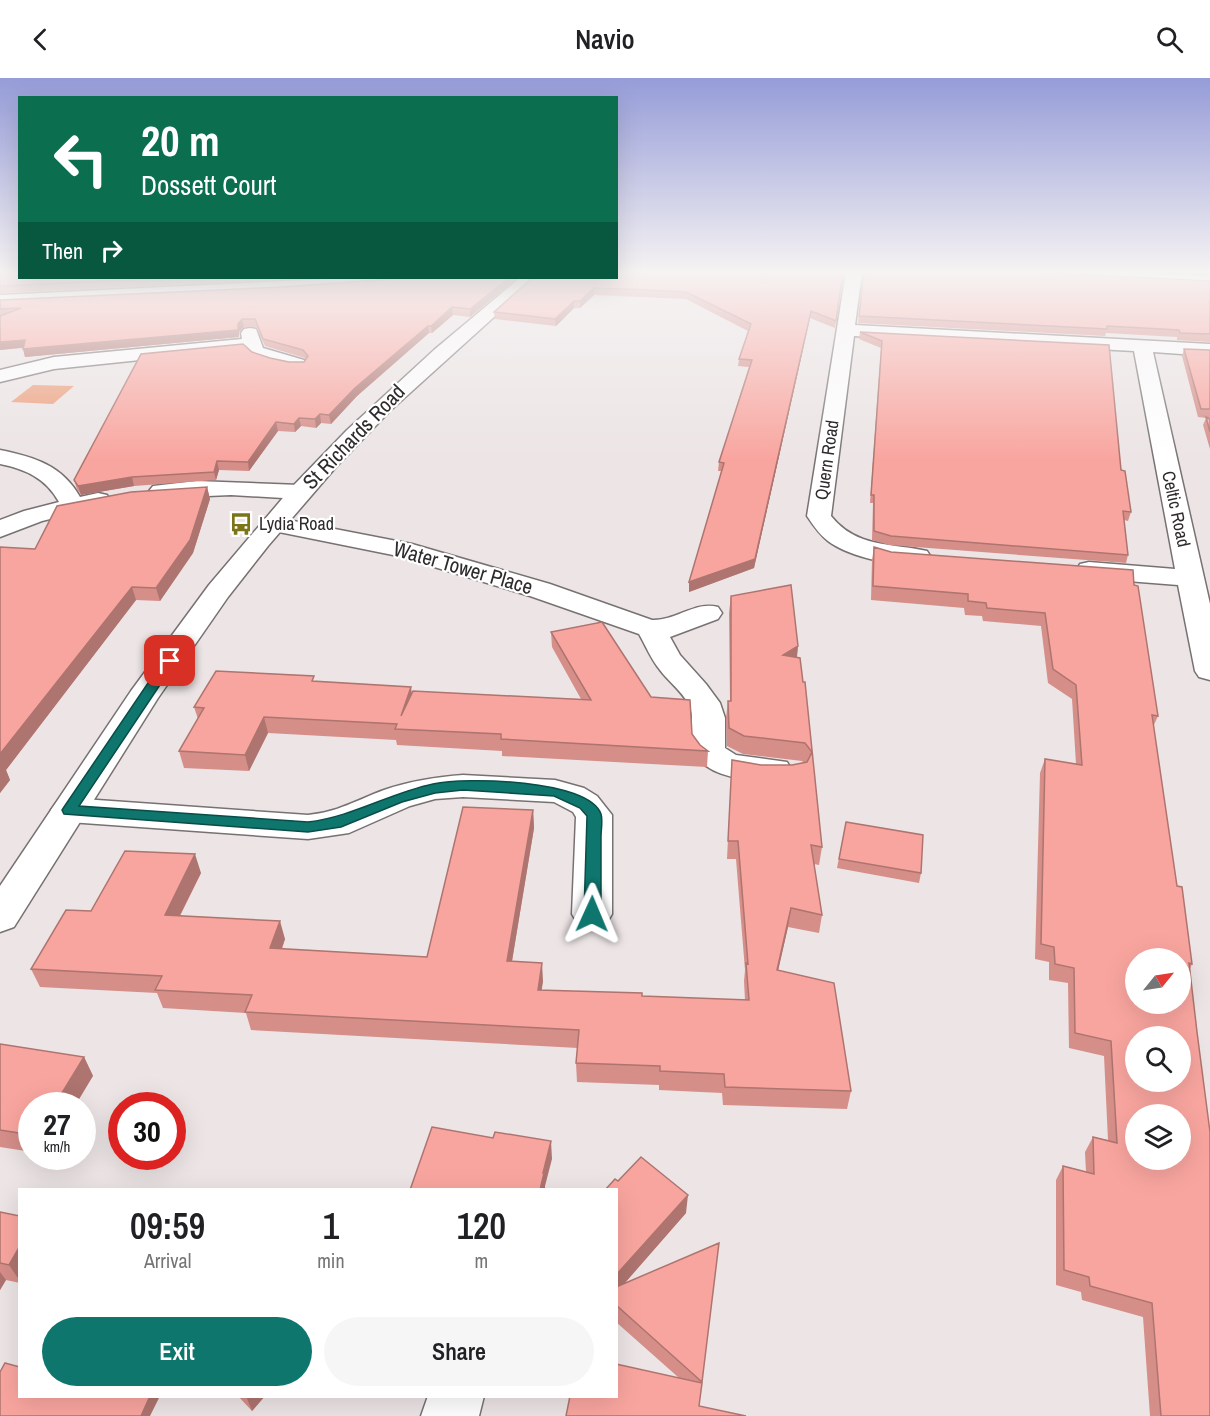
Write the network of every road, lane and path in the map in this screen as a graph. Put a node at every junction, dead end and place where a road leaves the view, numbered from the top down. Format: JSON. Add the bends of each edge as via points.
{"nodes":[{"id":1,"x":463,"y":334,"type":"edge"},
{"id":2,"x":844,"y":334,"type":"edge"},
{"id":3,"x":927,"y":334,"type":"edge"},
{"id":4,"x":1142,"y":346,"type":"junction"},
{"id":5,"x":1210,"y":350,"type":"edge"},
{"id":6,"x":297,"y":364,"type":"edge"},
{"id":7,"x":0,"y":376,"type":"edge"},
{"id":8,"x":0,"y":457,"type":"edge"},
{"id":9,"x":300,"y":492,"type":"junction"},
{"id":10,"x":72,"y":505,"type":"junction"},
{"id":11,"x":273,"y":524,"type":"junction"},
{"id":12,"x":0,"y":529,"type":"edge"},
{"id":13,"x":936,"y":558,"type":"edge"},
{"id":14,"x":1063,"y":568,"type":"edge"},
{"id":15,"x":1191,"y":578,"type":"junction"},
{"id":16,"x":708,"y":613,"type":"dead end"},
{"id":17,"x":649,"y":628,"type":"junction"},
{"id":18,"x":1210,"y":671,"type":"edge"},
{"id":19,"x":790,"y":771,"type":"edge"},
{"id":20,"x":69,"y":810,"type":"junction"},
{"id":21,"x":5,"y":901,"type":"edge"},
{"id":22,"x":592,"y":914,"type":"dead end"},
{"id":23,"x":455,"y":1398,"type":"edge"},
{"id":24,"x":450,"y":1416,"type":"edge"}],
"edges":[{"from":1,"to":9,"type":"street","name":"St Richards Road","via":[[362,425]]},
{"from":2,"to":13,"type":"street","name":"Quern Road","via":[[819,516],[840,539],[861,548],[890,555]]},
{"from":3,"to":4,"type":"street"},
{"from":4,"to":5,"type":"street"},
{"from":4,"to":15,"type":"street","name":"Celtic Road"},
{"from":6,"to":7,"type":"street","via":[[255,351],[252,338],[54,363]]},
{"from":8,"to":10,"type":"street","via":[[53,476]]},
{"from":9,"to":10,"type":"street","via":[[190,488]]},
{"from":9,"to":11,"type":"street","name":"St Richards Road"},
{"from":10,"to":12,"type":"street"},
{"from":11,"to":17,"type":"street","name":"Water Tower Place","via":[[403,549]]},
{"from":11,"to":20,"type":"street","name":"St Richards Road","via":[[164,668]]},
{"from":14,"to":15,"type":"street"},
{"from":15,"to":18,"type":"street","name":"Celtic Road"},
{"from":16,"to":17,"type":"street","name":"Water Tower Place","via":[[668,629]]},
{"from":17,"to":19,"type":"street","via":[[668,661],[698,693],[708,712],[707,745],[711,754],[734,766]]},
{"from":20,"to":21,"type":"street","name":"St Richards Road"},
{"from":20,"to":22,"type":"street","via":[[308,827],[336,824],[398,798],[435,788],[555,791],[572,796],[594,815]]},
{"from":23,"to":24,"type":"street"}]}
